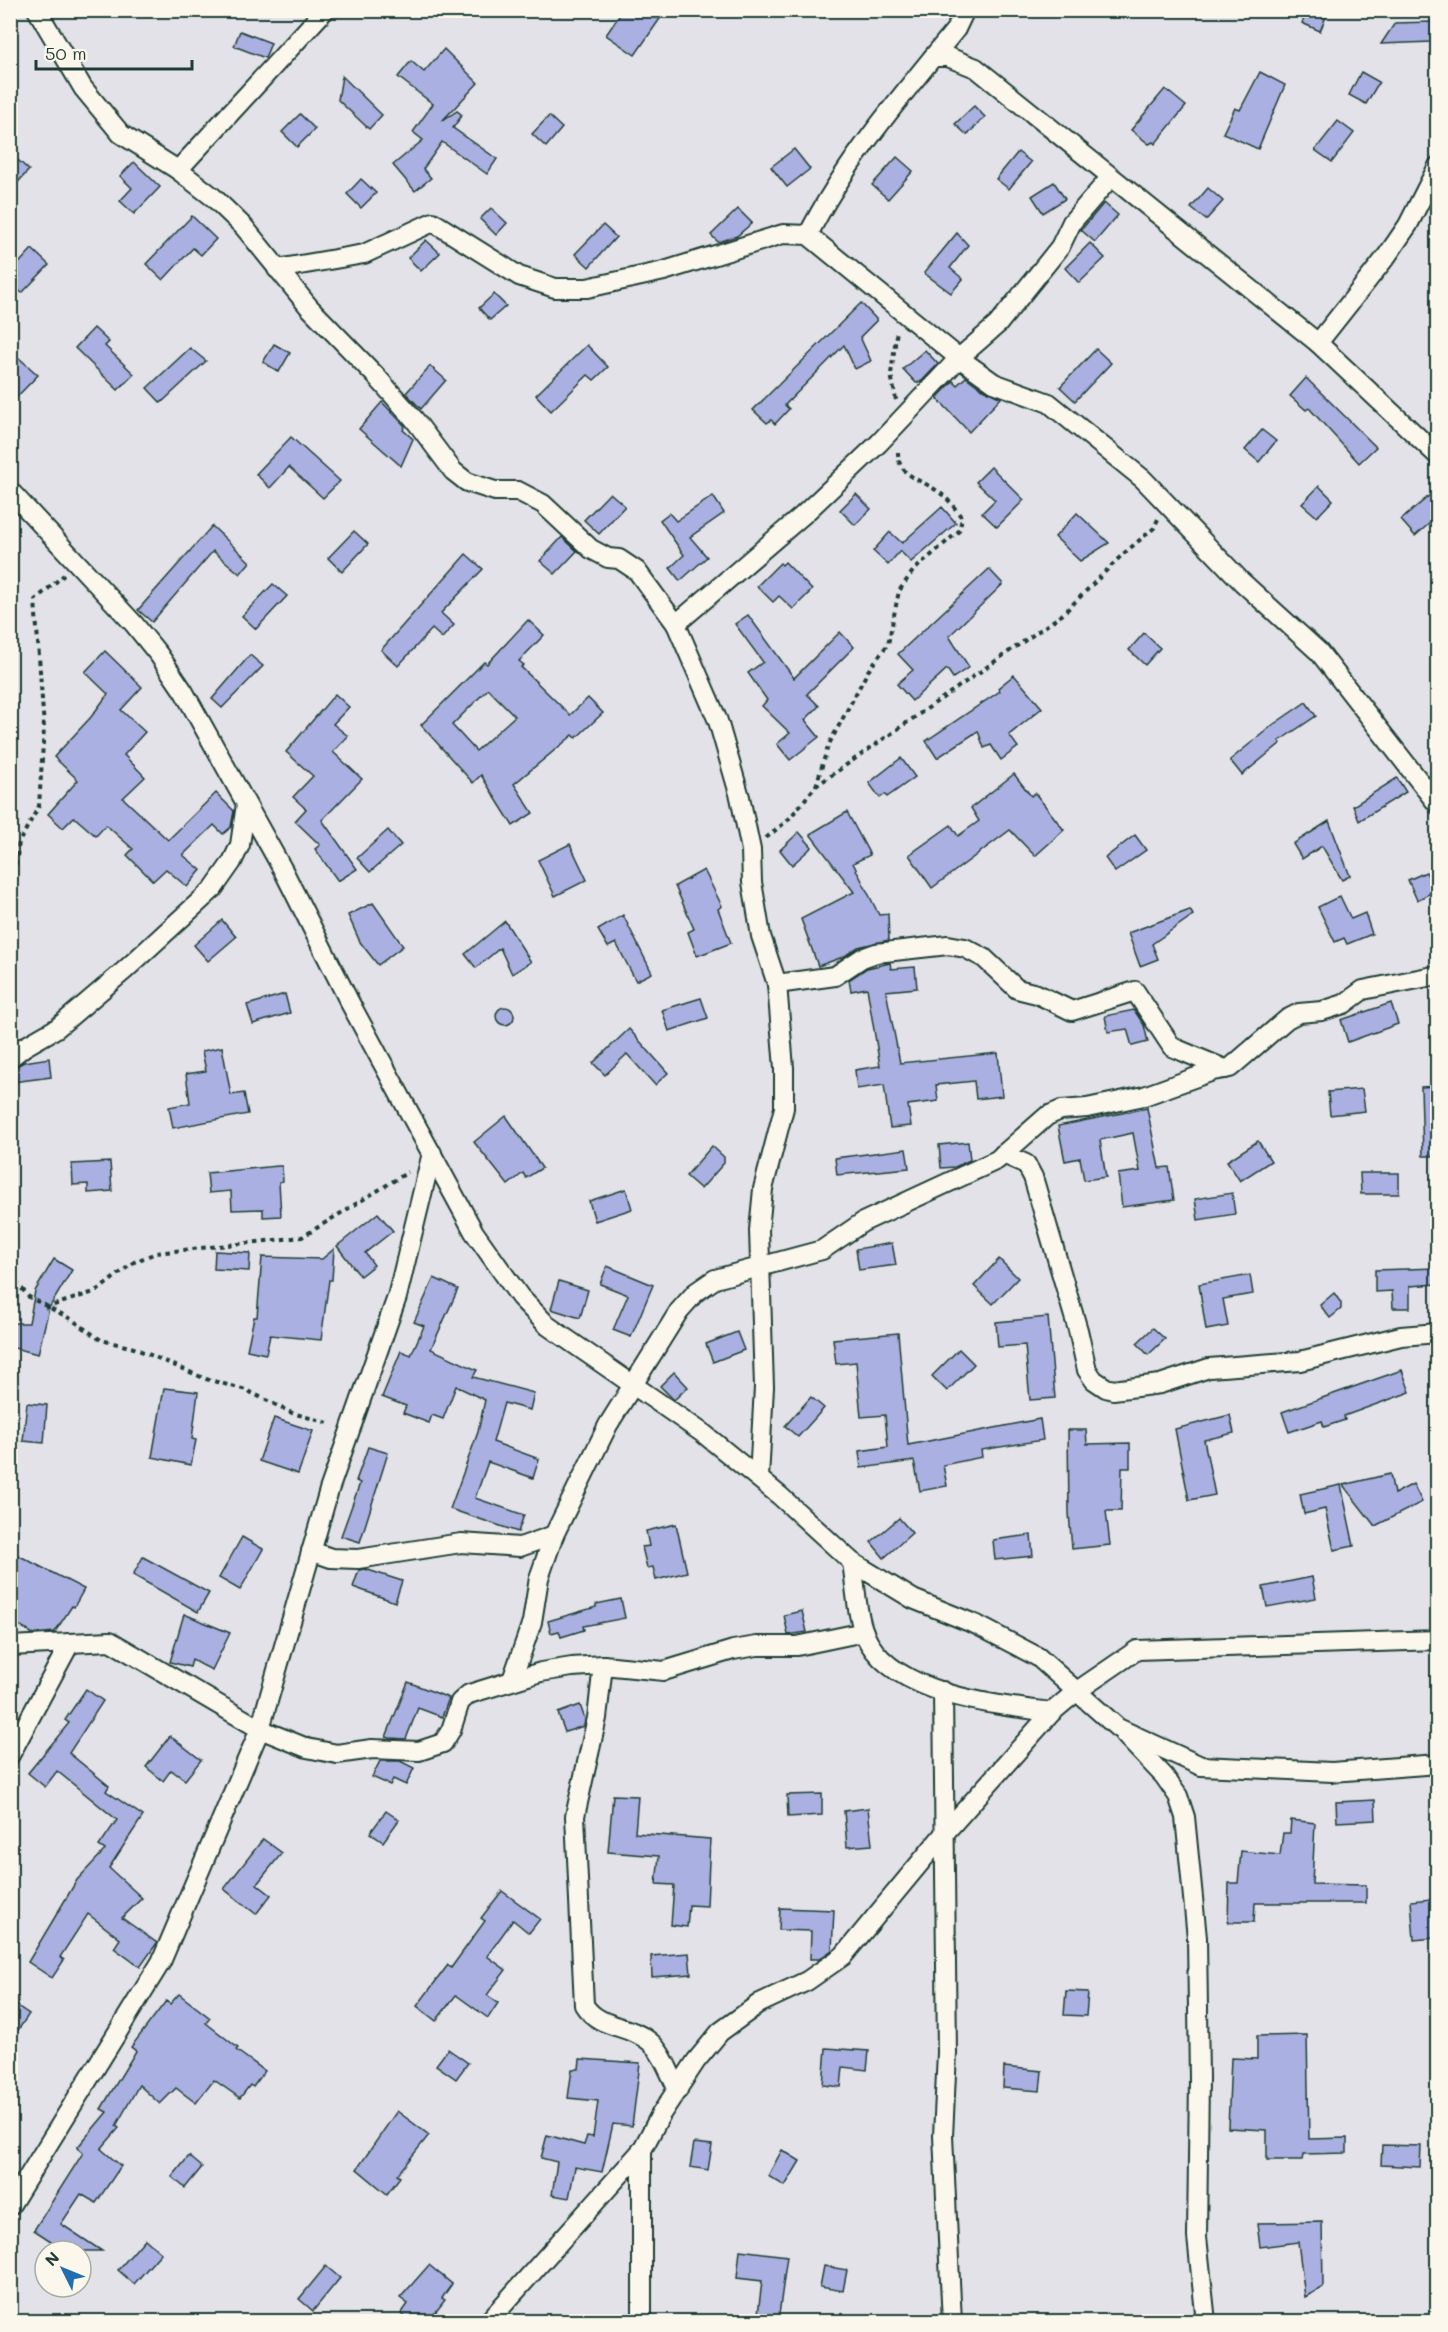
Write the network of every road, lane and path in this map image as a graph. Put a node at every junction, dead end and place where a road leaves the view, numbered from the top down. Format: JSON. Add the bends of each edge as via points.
{"nodes":[{"id":1,"x":37,"y":10,"type":"edge"},
{"id":2,"x":325,"y":10,"type":"edge"},
{"id":3,"x":965,"y":10,"type":"edge"},
{"id":4,"x":933,"y":57,"type":"junction"},
{"id":5,"x":1437,"y":166,"type":"edge"},
{"id":6,"x":178,"y":170,"type":"junction"},
{"id":7,"x":1110,"y":178,"type":"junction"},
{"id":8,"x":808,"y":235,"type":"junction"},
{"id":9,"x":277,"y":269,"type":"junction"},
{"id":10,"x":898,"y":309,"type":"junction"},
{"id":11,"x":1318,"y":343,"type":"junction"},
{"id":12,"x":958,"y":358,"type":"junction"},
{"id":13,"x":900,"y":420,"type":"junction"},
{"id":14,"x":1437,"y":456,"type":"edge"},
{"id":15,"x":10,"y":491,"type":"edge"},
{"id":16,"x":1165,"y":501,"type":"junction"},
{"id":17,"x":78,"y":563,"type":"junction"},
{"id":18,"x":676,"y":624,"type":"junction"},
{"id":19,"x":816,"y":786,"type":"junction"},
{"id":20,"x":246,"y":804,"type":"junction"},
{"id":21,"x":1437,"y":805,"type":"edge"},
{"id":22,"x":752,"y":850,"type":"junction"},
{"id":23,"x":10,"y":901,"type":"edge"},
{"id":24,"x":10,"y":920,"type":"edge"},
{"id":25,"x":10,"y":933,"type":"edge"},
{"id":26,"x":1437,"y":975,"type":"edge"},
{"id":27,"x":777,"y":984,"type":"junction"},
{"id":28,"x":10,"y":1058,"type":"edge"},
{"id":29,"x":1225,"y":1069,"type":"junction"},
{"id":30,"x":432,"y":1153,"type":"junction"},
{"id":31,"x":1003,"y":1154,"type":"junction"},
{"id":32,"x":759,"y":1267,"type":"junction"},
{"id":33,"x":10,"y":1275,"type":"edge"},
{"id":34,"x":45,"y":1308,"type":"junction"},
{"id":35,"x":1437,"y":1332,"type":"edge"},
{"id":36,"x":634,"y":1386,"type":"junction"},
{"id":37,"x":350,"y":1431,"type":"junction"},
{"id":38,"x":759,"y":1478,"type":"junction"},
{"id":39,"x":554,"y":1535,"type":"junction"},
{"id":40,"x":311,"y":1551,"type":"junction"},
{"id":41,"x":852,"y":1562,"type":"junction"},
{"id":42,"x":864,"y":1632,"type":"junction"},
{"id":43,"x":1437,"y":1640,"type":"edge"},
{"id":44,"x":70,"y":1643,"type":"junction"},
{"id":45,"x":10,"y":1646,"type":"edge"},
{"id":46,"x":603,"y":1665,"type":"junction"},
{"id":47,"x":512,"y":1680,"type":"junction"},
{"id":48,"x":943,"y":1691,"type":"junction"},
{"id":49,"x":1077,"y":1691,"type":"junction"},
{"id":50,"x":1052,"y":1712,"type":"junction"},
{"id":51,"x":1118,"y":1728,"type":"junction"},
{"id":52,"x":260,"y":1729,"type":"junction"},
{"id":53,"x":10,"y":1755,"type":"edge"},
{"id":54,"x":1437,"y":1764,"type":"edge"},
{"id":55,"x":943,"y":1835,"type":"junction"},
{"id":56,"x":678,"y":2090,"type":"junction"},
{"id":57,"x":642,"y":2150,"type":"junction"},
{"id":58,"x":10,"y":2206,"type":"edge"},
{"id":59,"x":488,"y":2322,"type":"edge"},
{"id":60,"x":642,"y":2322,"type":"edge"},
{"id":61,"x":951,"y":2322,"type":"edge"},
{"id":62,"x":1206,"y":2322,"type":"edge"}],
"edges":[{"from":1,"to":6,"type":"street","via":[[83,88],[121,134]]},
{"from":2,"to":6,"type":"street"},
{"from":3,"to":4,"type":"street","via":[[956,29]]},
{"from":4,"to":7,"type":"street","via":[[948,57],[976,68]]},
{"from":4,"to":8,"type":"street","via":[[868,140]]},
{"from":5,"to":11,"type":"street","via":[[1408,225]]},
{"from":6,"to":9,"type":"street","via":[[244,227]]},
{"from":7,"to":11,"type":"street"},
{"from":7,"to":12,"type":"street","via":[[1072,222],[1060,246],[998,324]]},
{"from":8,"to":9,"type":"street","via":[[783,234],[664,271],[587,288],[555,288],[519,276],[433,222],[364,254]]},
{"from":8,"to":10,"type":"street"},
{"from":9,"to":18,"type":"street","via":[[376,376],[453,471],[467,482],[495,491],[518,491],[543,504],[591,549],[619,559],[637,571]]},
{"from":10,"to":12,"type":"street"},
{"from":10,"to":13,"type":"path","via":[[891,374]]},
{"from":11,"to":14,"type":"street"},
{"from":12,"to":13,"type":"street"},
{"from":12,"to":16,"type":"street","via":[[994,383],[1049,403]]},
{"from":13,"to":18,"type":"street","via":[[803,515]]},
{"from":13,"to":19,"type":"path","via":[[898,461],[908,476],[939,492],[962,518],[959,531],[913,571],[899,591],[888,644],[868,672],[828,746]]},
{"from":15,"to":17,"type":"street"},
{"from":16,"to":19,"type":"path","via":[[1154,528],[1063,615]]},
{"from":16,"to":21,"type":"street","via":[[1242,582],[1319,652]]},
{"from":17,"to":20,"type":"street","via":[[159,655]]},
{"from":17,"to":23,"type":"path","via":[[35,600],[44,728],[39,806],[19,842]]},
{"from":18,"to":22,"type":"street","via":[[718,720]]},
{"from":19,"to":22,"type":"path","via":[[788,820]]},
{"from":20,"to":28,"type":"street","via":[[240,845],[213,889],[65,1021]]},
{"from":20,"to":30,"type":"street"},
{"from":22,"to":27,"type":"street","via":[[752,882],[761,936]]},
{"from":24,"to":25,"type":"path"},
{"from":26,"to":29,"type":"street","via":[[1363,990],[1344,1004],[1299,1013]]},
{"from":27,"to":29,"type":"street","via":[[835,976],[876,953],[925,946],[965,948],[984,958],[1017,989],[1072,1011],[1135,991],[1172,1047]]},
{"from":27,"to":32,"type":"street","via":[[784,1108],[763,1189]]},
{"from":29,"to":31,"type":"street","via":[[1144,1096],[1061,1110],[1047,1116]]},
{"from":30,"to":34,"type":"path","via":[[401,1178],[303,1237],[156,1253],[134,1262],[97,1292]]},
{"from":30,"to":36,"type":"street","via":[[474,1232],[520,1297],[548,1326]]},
{"from":30,"to":37,"type":"street","via":[[397,1297]]},
{"from":31,"to":32,"type":"street","via":[[945,1186],[863,1222],[822,1250]]},
{"from":31,"to":35,"type":"street","via":[[1026,1164],[1033,1177],[1087,1370],[1106,1388],[1160,1384],[1209,1368],[1300,1361],[1401,1336]]},
{"from":32,"to":36,"type":"street","via":[[715,1279],[696,1292],[679,1311]]},
{"from":32,"to":38,"type":"street","via":[[764,1387]]},
{"from":33,"to":34,"type":"path","via":[[29,1298]]},
{"from":34,"to":37,"type":"path","via":[[71,1319],[101,1341],[134,1348],[206,1379],[270,1400],[292,1413]]},
{"from":36,"to":38,"type":"street"},
{"from":36,"to":39,"type":"street","via":[[608,1425]]},
{"from":37,"to":40,"type":"street"},
{"from":38,"to":41,"type":"street"},
{"from":39,"to":40,"type":"street","via":[[520,1547],[461,1543],[358,1559],[331,1558]]},
{"from":39,"to":47,"type":"street","via":[[539,1578],[532,1622]]},
{"from":40,"to":52,"type":"street"},
{"from":41,"to":42,"type":"street"},
{"from":41,"to":49,"type":"street","via":[[913,1599],[977,1625],[1038,1657]]},
{"from":42,"to":46,"type":"street","via":[[797,1646],[733,1650],[664,1671]]},
{"from":42,"to":48,"type":"street","via":[[890,1665],[909,1678]]},
{"from":43,"to":49,"type":"street","via":[[1137,1650]]},
{"from":44,"to":45,"type":"street"},
{"from":44,"to":52,"type":"street","via":[[110,1641]]},
{"from":44,"to":53,"type":"street"},
{"from":46,"to":47,"type":"street","via":[[541,1672]]},
{"from":46,"to":56,"type":"street","via":[[597,1718],[575,1816],[584,2005],[600,2022],[650,2042]]},
{"from":47,"to":52,"type":"street","via":[[469,1694],[456,1710],[447,1739],[419,1751],[372,1749],[337,1754],[308,1748]]},
{"from":48,"to":50,"type":"street","via":[[990,1704]]},
{"from":48,"to":55,"type":"street"},
{"from":49,"to":50,"type":"street"},
{"from":49,"to":51,"type":"street"},
{"from":50,"to":55,"type":"street"},
{"from":51,"to":54,"type":"street","via":[[1201,1766],[1332,1772]]},
{"from":51,"to":62,"type":"street","via":[[1164,1776],[1178,1796],[1185,1817],[1197,1938],[1197,2236]]},
{"from":52,"to":58,"type":"street","via":[[161,1962]]},
{"from":55,"to":56,"type":"street","via":[[843,1956],[807,1981],[760,2003],[720,2032]]},
{"from":55,"to":61,"type":"street","via":[[947,2053],[943,2136]]},
{"from":56,"to":57,"type":"street"},
{"from":57,"to":59,"type":"street"},
{"from":57,"to":60,"type":"street"}]}
